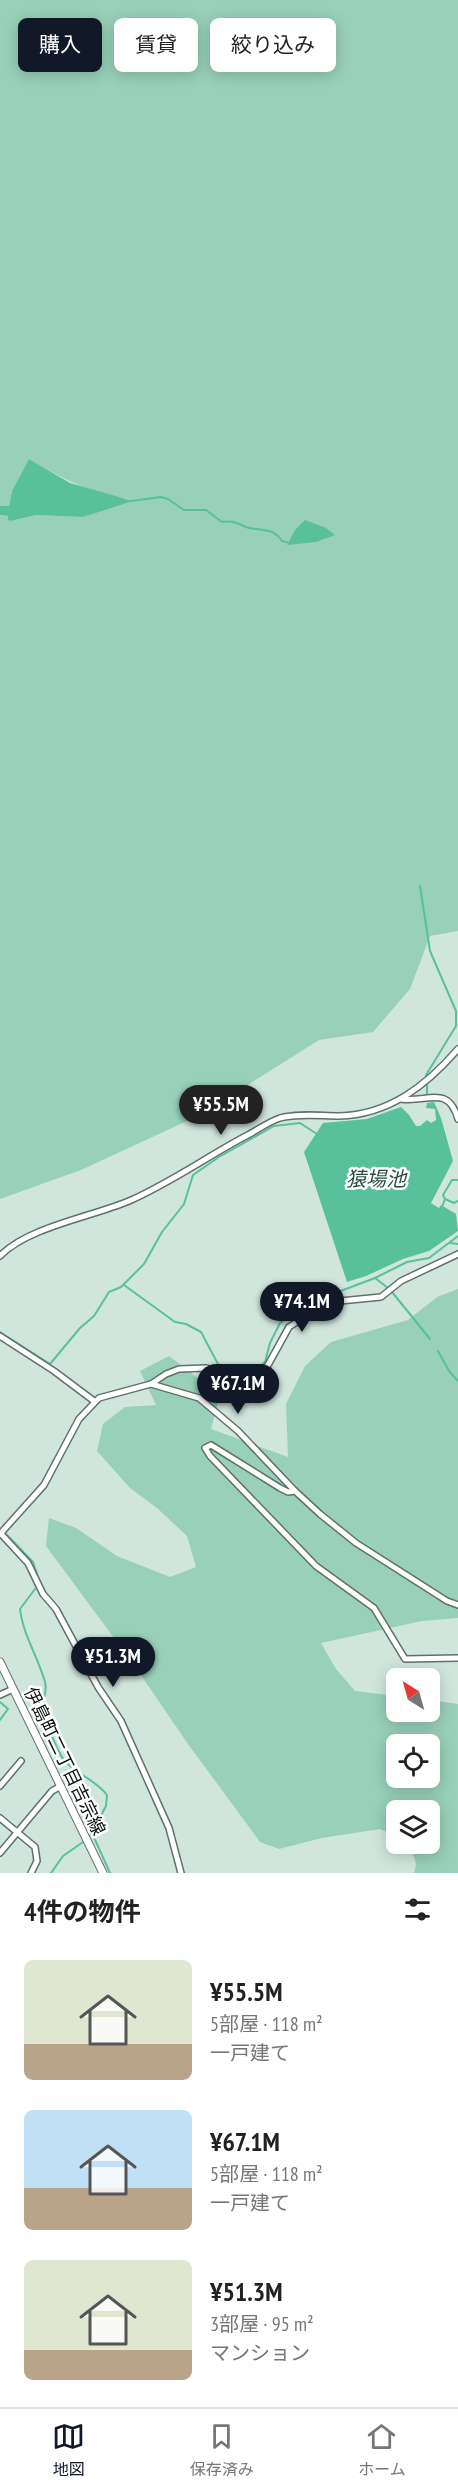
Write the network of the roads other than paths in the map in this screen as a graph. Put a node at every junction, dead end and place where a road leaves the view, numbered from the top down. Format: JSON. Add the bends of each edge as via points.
{"nodes":[{"id":1,"x":458,"y":1049,"type":"edge"},
{"id":2,"x":401,"y":1099,"type":"junction"},
{"id":3,"x":458,"y":1119,"type":"edge"},
{"id":4,"x":458,"y":1254,"type":"edge"},
{"id":5,"x":0,"y":1256,"type":"edge"},
{"id":6,"x":0,"y":1336,"type":"edge"},
{"id":7,"x":151,"y":1384,"type":"junction"},
{"id":8,"x":94,"y":1401,"type":"junction"},
{"id":9,"x":295,"y":1491,"type":"junction"},
{"id":10,"x":0,"y":1534,"type":"edge"},
{"id":11,"x":458,"y":1605,"type":"edge"},
{"id":12,"x":458,"y":1658,"type":"edge"},
{"id":13,"x":0,"y":1662,"type":"edge"},
{"id":14,"x":14,"y":1689,"type":"junction"},
{"id":15,"x":0,"y":1695,"type":"edge"},
{"id":16,"x":21,"y":1761,"type":"dead end"},
{"id":17,"x":0,"y":1786,"type":"edge"},
{"id":18,"x":61,"y":1786,"type":"junction"},
{"id":19,"x":0,"y":1818,"type":"edge"},
{"id":20,"x":17,"y":1832,"type":"junction"},
{"id":21,"x":0,"y":1852,"type":"edge"},
{"id":22,"x":31,"y":1873,"type":"edge"},
{"id":23,"x":103,"y":1873,"type":"edge"},
{"id":24,"x":181,"y":1873,"type":"edge"}],
"edges":[{"from":1,"to":2,"type":"street","via":[[438,1071]]},
{"from":2,"to":3,"type":"street","via":[[442,1097],[452,1103]]},
{"from":2,"to":5,"type":"street","via":[[352,1115],[288,1116],[273,1121],[169,1183],[27,1238]]},
{"from":4,"to":7,"type":"street","via":[[401,1281],[381,1297],[340,1301],[303,1318],[289,1327],[260,1373],[241,1378],[206,1368],[179,1369]]},
{"from":6,"to":8,"type":"street"},
{"from":7,"to":8,"type":"street"},
{"from":7,"to":9,"type":"street","via":[[199,1398],[238,1431]]},
{"from":8,"to":10,"type":"street","via":[[44,1485]]},
{"from":9,"to":11,"type":"street","via":[[356,1543]]},
{"from":9,"to":12,"type":"street","via":[[280,1488],[211,1445],[205,1448],[316,1566],[374,1608],[405,1659]]},
{"from":10,"to":24,"type":"street","via":[[28,1563],[121,1720],[169,1828]]},
{"from":13,"to":14,"type":"street","name":"伊島町二丁目吉宗線"},
{"from":14,"to":15,"type":"street"},
{"from":14,"to":18,"type":"street","name":"伊島町二丁目吉宗線"},
{"from":16,"to":17,"type":"street"},
{"from":18,"to":20,"type":"street","via":[[52,1791]]},
{"from":18,"to":23,"type":"street","name":"伊島町二丁目吉宗線"},
{"from":19,"to":20,"type":"street"},
{"from":20,"to":21,"type":"street"},
{"from":20,"to":22,"type":"street","via":[[35,1847],[37,1861]]}]}
